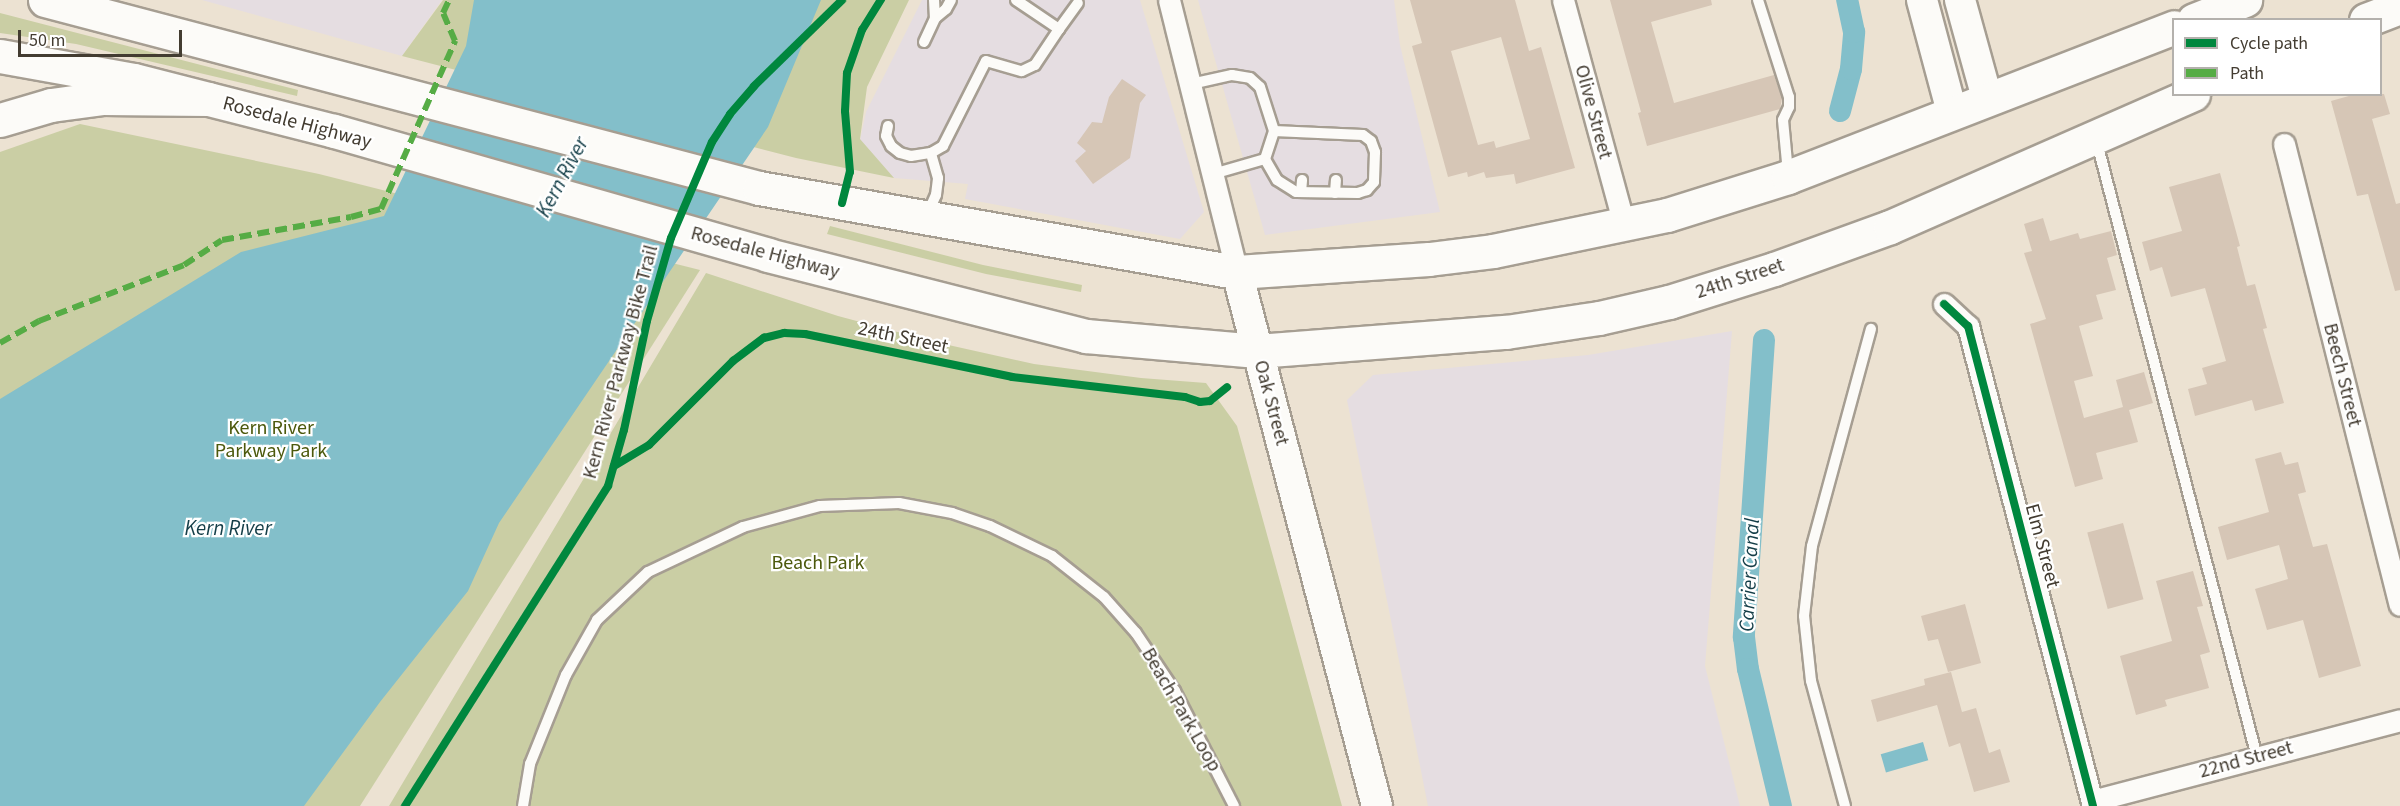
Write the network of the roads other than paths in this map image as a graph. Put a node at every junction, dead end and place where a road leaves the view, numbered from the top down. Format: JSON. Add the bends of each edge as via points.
{"nodes":[{"id":1,"x":45,"y":0,"type":"edge"},
{"id":2,"x":934,"y":0,"type":"edge"},
{"id":3,"x":951,"y":0,"type":"edge"},
{"id":4,"x":1016,"y":0,"type":"edge"},
{"id":5,"x":1169,"y":0,"type":"edge"},
{"id":6,"x":1563,"y":0,"type":"edge"},
{"id":7,"x":1758,"y":0,"type":"edge"},
{"id":8,"x":1922,"y":0,"type":"edge"},
{"id":9,"x":1960,"y":0,"type":"edge"},
{"id":10,"x":2245,"y":0,"type":"edge"},
{"id":11,"x":1077,"y":1,"type":"edge"},
{"id":12,"x":2400,"y":7,"type":"edge"},
{"id":13,"x":935,"y":18,"type":"junction"},
{"id":14,"x":2199,"y":18,"type":"edge"},
{"id":15,"x":2241,"y":18,"type":"edge"},
{"id":16,"x":2371,"y":18,"type":"edge"},
{"id":17,"x":2172,"y":28,"type":"edge"},
{"id":18,"x":1059,"y":29,"type":"junction"},
{"id":19,"x":924,"y":42,"type":"dead end"},
{"id":20,"x":0,"y":56,"type":"edge"},
{"id":21,"x":2172,"y":79,"type":"edge"},
{"id":22,"x":1191,"y":84,"type":"junction"},
{"id":23,"x":2188,"y":96,"type":"edge"},
{"id":24,"x":1987,"y":98,"type":"junction"},
{"id":25,"x":208,"y":99,"type":"junction"},
{"id":26,"x":1952,"y":112,"type":"junction"},
{"id":27,"x":0,"y":120,"type":"edge"},
{"id":28,"x":888,"y":126,"type":"dead end"},
{"id":29,"x":1274,"y":131,"type":"junction"},
{"id":30,"x":1339,"y":134,"type":"junction"},
{"id":31,"x":2103,"y":134,"type":"junction"},
{"id":32,"x":2284,"y":144,"type":"dead end"},
{"id":33,"x":1338,"y":146,"type":"dead end"},
{"id":34,"x":932,"y":153,"type":"junction"},
{"id":35,"x":1265,"y":159,"type":"junction"},
{"id":36,"x":1213,"y":174,"type":"junction"},
{"id":37,"x":1788,"y":177,"type":"junction"},
{"id":38,"x":1302,"y":180,"type":"dead end"},
{"id":39,"x":1336,"y":180,"type":"dead end"},
{"id":40,"x":1301,"y":192,"type":"junction"},
{"id":41,"x":1335,"y":193,"type":"junction"},
{"id":42,"x":926,"y":218,"type":"junction"},
{"id":43,"x":1623,"y":224,"type":"junction"},
{"id":44,"x":1237,"y":272,"type":"junction"},
{"id":45,"x":1944,"y":304,"type":"dead end"},
{"id":46,"x":1871,"y":329,"type":"dead end"},
{"id":47,"x":1257,"y":351,"type":"junction"},
{"id":48,"x":2400,"y":605,"type":"edge"},
{"id":49,"x":2400,"y":720,"type":"edge"},
{"id":50,"x":2258,"y":757,"type":"junction"},
{"id":51,"x":2093,"y":803,"type":"edge"},
{"id":52,"x":523,"y":806,"type":"edge"},
{"id":53,"x":1234,"y":806,"type":"edge"},
{"id":54,"x":1377,"y":806,"type":"edge"},
{"id":55,"x":1845,"y":806,"type":"edge"}],
"edges":[{"from":1,"to":42,"type":"main road","via":[[759,188]]},
{"from":2,"to":13,"type":"lane"},
{"from":3,"to":13,"type":"lane"},
{"from":4,"to":18,"type":"lane"},
{"from":5,"to":22,"type":"street","name":"Oak Street"},
{"from":6,"to":43,"type":"street","name":"Olive Street"},
{"from":7,"to":37,"type":"lane","via":[[1789,98],[1783,120]]},
{"from":8,"to":26,"type":"main road"},
{"from":9,"to":24,"type":"main road"},
{"from":10,"to":14,"type":"main road"},
{"from":10,"to":15,"type":"main road"},
{"from":11,"to":18,"type":"lane"},
{"from":12,"to":16,"type":"main road"},
{"from":13,"to":19,"type":"lane"},
{"from":17,"to":24,"type":"main road"},
{"from":18,"to":34,"type":"lane","via":[[1035,65],[1022,71],[986,61],[943,146]]},
{"from":20,"to":25,"type":"main road","name":"Rosedale Highway","via":[[134,80]]},
{"from":21,"to":31,"type":"main road","via":[[2143,92]]},
{"from":22,"to":29,"type":"lane","via":[[1232,75],[1250,78],[1260,87]]},
{"from":22,"to":36,"type":"street","name":"Oak Street"},
{"from":23,"to":31,"type":"main road","name":"24th Street"},
{"from":24,"to":26,"type":"main road"},
{"from":25,"to":27,"type":"main road","via":[[102,98],[51,105]]},
{"from":25,"to":47,"type":"main road","name":"Rosedale Highway","via":[[768,255],[1086,336]]},
{"from":26,"to":37,"type":"main road"},
{"from":28,"to":34,"type":"lane","via":[[886,136],[900,153]]},
{"from":29,"to":30,"type":"lane","via":[[1305,138]]},
{"from":29,"to":35,"type":"lane"},
{"from":30,"to":33,"type":"lane"},
{"from":30,"to":41,"type":"lane","via":[[1363,135],[1371,141],[1375,152],[1374,182],[1358,193]]},
{"from":31,"to":47,"type":"main road","name":"24th Street","via":[[1880,231],[1669,302],[1599,318],[1506,332]]},
{"from":31,"to":50,"type":"lane"},
{"from":32,"to":48,"type":"street","name":"Beech Street"},
{"from":34,"to":42,"type":"lane","via":[[937,192]]},
{"from":35,"to":36,"type":"lane"},
{"from":35,"to":40,"type":"lane","via":[[1277,180]]},
{"from":36,"to":44,"type":"street","name":"Oak Street"},
{"from":37,"to":43,"type":"main road","via":[[1711,203]]},
{"from":38,"to":40,"type":"lane"},
{"from":39,"to":41,"type":"lane"},
{"from":40,"to":41,"type":"lane"},
{"from":42,"to":44,"type":"main road"},
{"from":43,"to":44,"type":"main road","via":[[1493,251],[1429,259]]},
{"from":44,"to":47,"type":"main road","name":"Oak Street"},
{"from":45,"to":51,"type":"street","name":"Elm Street","via":[[1968,326]]},
{"from":46,"to":55,"type":"lane","via":[[1812,546],[1804,615],[1811,681]]},
{"from":47,"to":54,"type":"main road","name":"Oak Street"},
{"from":49,"to":50,"type":"street","name":"22nd Street"},
{"from":50,"to":51,"type":"street","name":"22nd Street"},
{"from":52,"to":53,"type":"lane","name":"Beach Park Loop","via":[[530,764],[566,675],[597,620],[648,573],[743,527],[820,506],[899,503],[952,513],[990,526],[1052,556],[1104,597],[1136,633],[1175,692]]}]}
